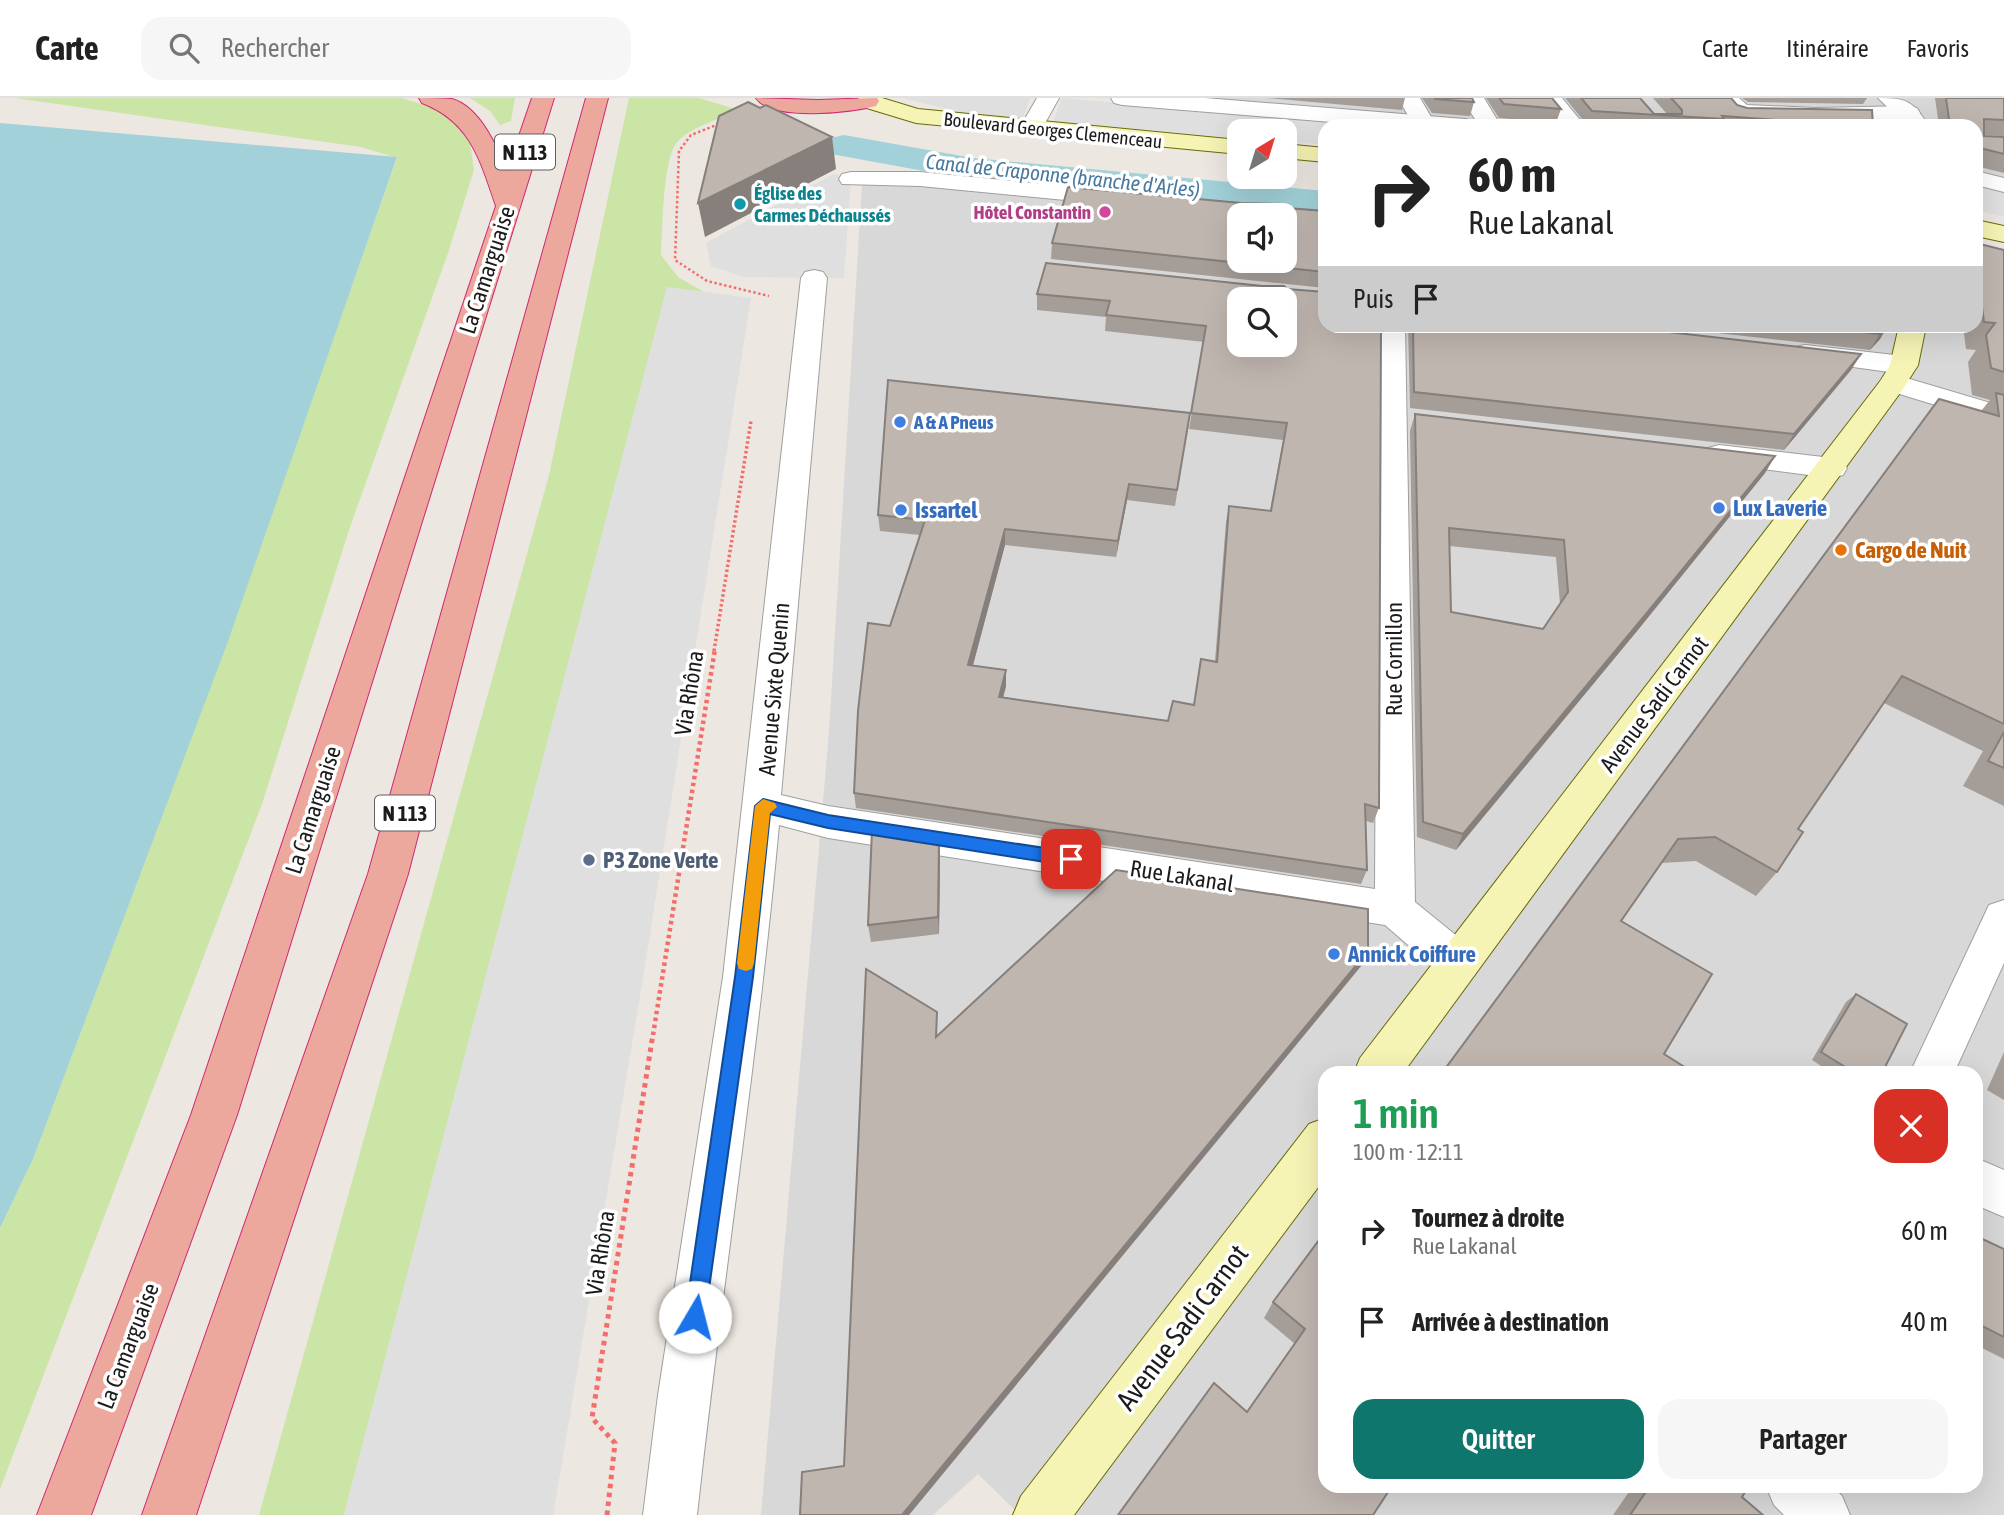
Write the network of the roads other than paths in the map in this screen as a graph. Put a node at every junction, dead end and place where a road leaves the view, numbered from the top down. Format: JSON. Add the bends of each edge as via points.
{"nodes":[{"id":1,"x":430,"y":98,"type":"edge"},
{"id":2,"x":543,"y":98,"type":"edge"},
{"id":3,"x":597,"y":98,"type":"edge"},
{"id":4,"x":766,"y":98,"type":"edge"},
{"id":5,"x":1048,"y":98,"type":"edge"},
{"id":6,"x":1122,"y":98,"type":"edge"},
{"id":7,"x":1409,"y":98,"type":"edge"},
{"id":8,"x":1473,"y":98,"type":"edge"},
{"id":9,"x":1550,"y":98,"type":"edge"},
{"id":10,"x":1726,"y":98,"type":"edge"},
{"id":11,"x":1889,"y":98,"type":"edge"},
{"id":12,"x":868,"y":101,"type":"joint"},
{"id":13,"x":1218,"y":102,"type":"edge"},
{"id":14,"x":1343,"y":113,"type":"edge"},
{"id":15,"x":1396,"y":119,"type":"edge"},
{"id":16,"x":1421,"y":119,"type":"edge"},
{"id":17,"x":1486,"y":119,"type":"edge"},
{"id":18,"x":1568,"y":119,"type":"edge"},
{"id":19,"x":1893,"y":119,"type":"edge"},
{"id":20,"x":1912,"y":119,"type":"edge"},
{"id":21,"x":1031,"y":129,"type":"junction"},
{"id":22,"x":1227,"y":146,"type":"edge"},
{"id":23,"x":1297,"y":152,"type":"edge"},
{"id":24,"x":1318,"y":154,"type":"edge"},
{"id":25,"x":851,"y":179,"type":"dead end"},
{"id":26,"x":1983,"y":180,"type":"edge"},
{"id":27,"x":2004,"y":185,"type":"edge"},
{"id":28,"x":1136,"y":200,"type":"edge"},
{"id":29,"x":508,"y":206,"type":"junction"},
{"id":30,"x":1983,"y":230,"type":"edge"},
{"id":31,"x":2004,"y":234,"type":"edge"},
{"id":32,"x":814,"y":278,"type":"dead end"},
{"id":33,"x":1393,"y":333,"type":"edge"},
{"id":34,"x":1910,"y":333,"type":"edge"},
{"id":35,"x":1784,"y":351,"type":"edge"},
{"id":36,"x":1899,"y":374,"type":"junction"},
{"id":37,"x":2004,"y":417,"type":"edge"},
{"id":38,"x":1695,"y":452,"type":"edge"},
{"id":39,"x":1832,"y":468,"type":"junction"},
{"id":40,"x":763,"y":806,"type":"junction"},
{"id":41,"x":1395,"y":909,"type":"junction"},
{"id":42,"x":2004,"y":917,"type":"edge"},
{"id":43,"x":1459,"y":963,"type":"junction"},
{"id":44,"x":1381,"y":1066,"type":"edge"},
{"id":45,"x":1936,"y":1066,"type":"edge"},
{"id":46,"x":1318,"y":1149,"type":"edge"},
{"id":47,"x":1983,"y":1184,"type":"edge"},
{"id":48,"x":2004,"y":1194,"type":"edge"},
{"id":49,"x":1800,"y":1493,"type":"edge"},
{"id":50,"x":64,"y":1515,"type":"edge"},
{"id":51,"x":169,"y":1515,"type":"edge"},
{"id":52,"x":670,"y":1515,"type":"edge"},
{"id":53,"x":1040,"y":1515,"type":"edge"},
{"id":54,"x":1824,"y":1515,"type":"edge"}],
"edges":[{"from":1,"to":29,"type":"highway","via":[[465,116],[477,132]]},
{"from":2,"to":29,"type":"highway","name":"La Camarguaise","number":"N 113"},
{"from":3,"to":51,"type":"highway","number":"N 113","via":[[388,874]]},
{"from":4,"to":12,"type":"highway","via":[[826,108]]},
{"from":5,"to":21,"type":"street"},
{"from":6,"to":13,"type":"street","name":"Boulevard Georges Clemenceau"},
{"from":7,"to":16,"type":"street"},
{"from":8,"to":17,"type":"street"},
{"from":9,"to":18,"type":"street"},
{"from":10,"to":19,"type":"street","via":[[1741,112]]},
{"from":11,"to":20,"type":"street"},
{"from":12,"to":21,"type":"main road","name":"Boulevard Georges Clemenceau","via":[[916,116]]},
{"from":13,"to":14,"type":"street","name":"Boulevard Georges Clemenceau"},
{"from":14,"to":15,"type":"street","name":"Boulevard Georges Clemenceau"},
{"from":21,"to":22,"type":"main road","name":"Boulevard Georges Clemenceau"},
{"from":23,"to":24,"type":"main road"},
{"from":25,"to":28,"type":"street","via":[[920,179]]},
{"from":26,"to":27,"type":"street"},
{"from":29,"to":50,"type":"highway","name":"La Camarguaise","number":"N 113","via":[[214,1115]]},
{"from":30,"to":31,"type":"main road"},
{"from":32,"to":40,"type":"street","name":"Avenue Sixte Quenin"},
{"from":33,"to":41,"type":"street","name":"Rue Cornillon","via":[[1406,419]]},
{"from":34,"to":36,"type":"main road","name":"Avenue Sadi Carnot"},
{"from":35,"to":36,"type":"street"},
{"from":36,"to":37,"type":"street"},
{"from":36,"to":39,"type":"main road","name":"Avenue Sadi Carnot"},
{"from":38,"to":39,"type":"street"},
{"from":39,"to":43,"type":"main road","name":"Avenue Sadi Carnot"},
{"from":40,"to":41,"type":"street","name":"Rue Lakanal","via":[[828,822]]},
{"from":40,"to":52,"type":"street","name":"Avenue Sixte Quenin"},
{"from":41,"to":43,"type":"street"},
{"from":42,"to":45,"type":"street"},
{"from":43,"to":44,"type":"main road","name":"Avenue Sadi Carnot"},
{"from":46,"to":53,"type":"main road","name":"Avenue Sadi Carnot"},
{"from":47,"to":48,"type":"street"},
{"from":49,"to":54,"type":"street"}]}
